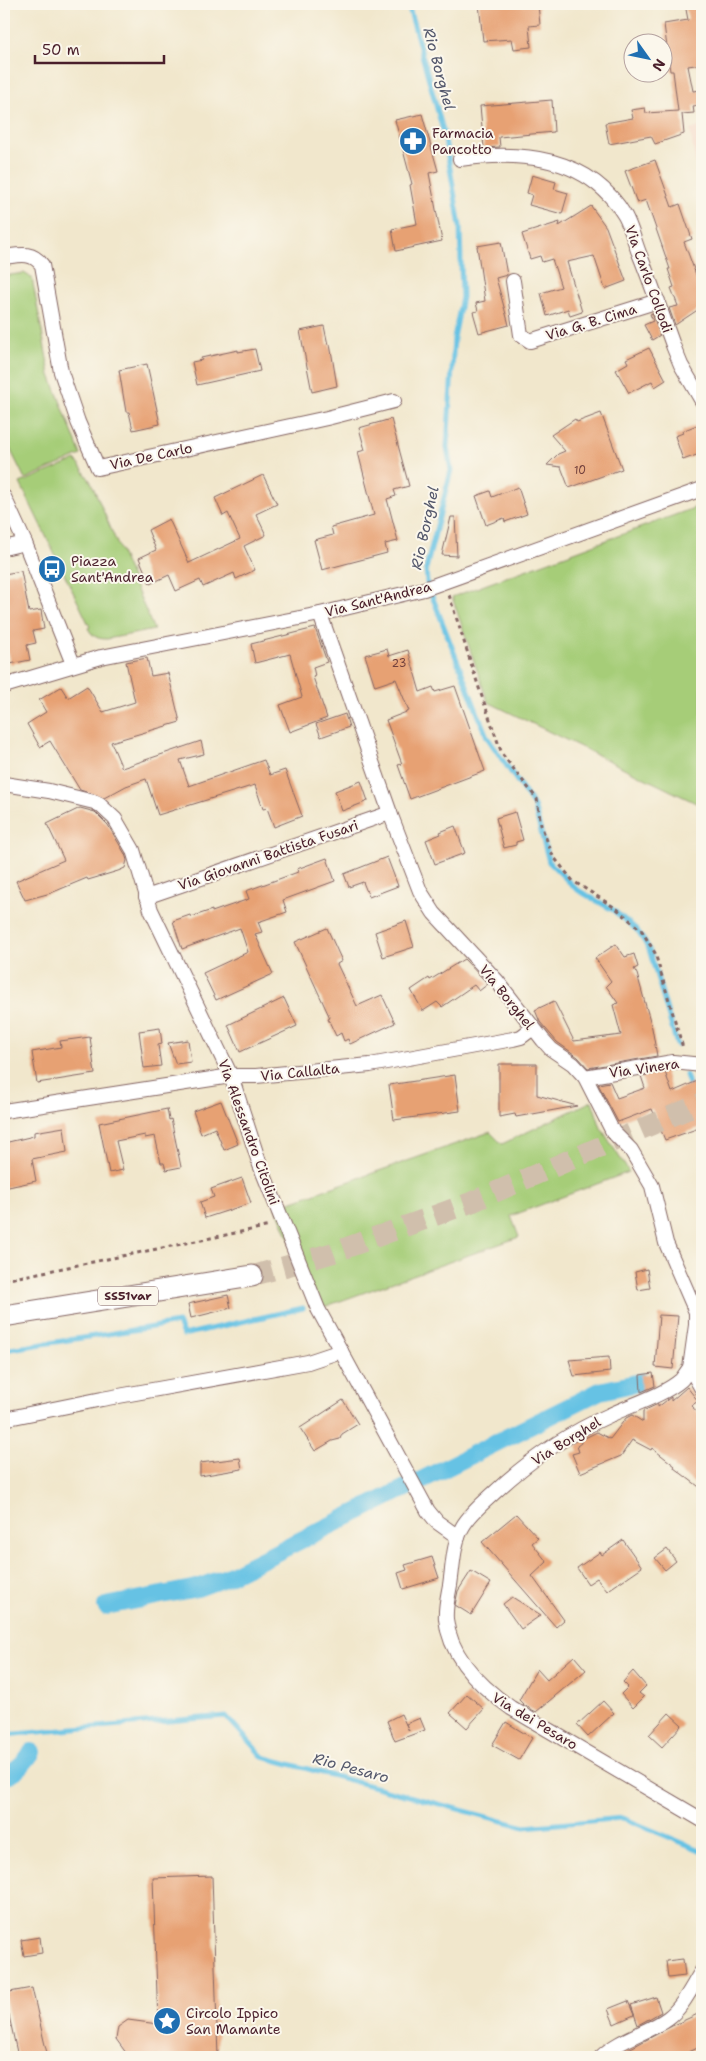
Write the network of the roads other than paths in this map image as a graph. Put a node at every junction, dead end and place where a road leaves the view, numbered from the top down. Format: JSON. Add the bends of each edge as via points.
{"nodes":[{"id":1,"x":460,"y":159,"type":"dead end"},
{"id":2,"x":4,"y":257,"type":"edge"},
{"id":3,"x":513,"y":281,"type":"dead end"},
{"id":4,"x":658,"y":301,"type":"junction"},
{"id":5,"x":394,"y":401,"type":"dead end"},
{"id":6,"x":702,"y":401,"type":"edge"},
{"id":7,"x":702,"y":489,"type":"edge"},
{"id":8,"x":4,"y":497,"type":"edge"},
{"id":9,"x":25,"y":543,"type":"junction"},
{"id":10,"x":4,"y":548,"type":"edge"},
{"id":11,"x":320,"y":614,"type":"junction"},
{"id":12,"x":73,"y":664,"type":"junction"},
{"id":13,"x":4,"y":686,"type":"edge"},
{"id":14,"x":4,"y":784,"type":"edge"},
{"id":15,"x":390,"y":813,"type":"junction"},
{"id":16,"x":146,"y":897,"type":"junction"},
{"id":17,"x":532,"y":1028,"type":"junction"},
{"id":18,"x":695,"y":1064,"type":"edge"},
{"id":19,"x":231,"y":1076,"type":"junction"},
{"id":20,"x":585,"y":1077,"type":"junction"},
{"id":21,"x":4,"y":1111,"type":"edge"},
{"id":22,"x":252,"y":1276,"type":"tunnel mouth"},
{"id":23,"x":4,"y":1316,"type":"edge"},
{"id":24,"x":341,"y":1351,"type":"junction"},
{"id":25,"x":690,"y":1368,"type":"junction"},
{"id":26,"x":702,"y":1389,"type":"edge"},
{"id":27,"x":4,"y":1419,"type":"edge"},
{"id":28,"x":458,"y":1537,"type":"junction"},
{"id":29,"x":702,"y":1820,"type":"edge"},
{"id":30,"x":702,"y":1971,"type":"edge"},
{"id":31,"x":601,"y":2057,"type":"edge"}],
"edges":[{"from":1,"to":4,"type":"street","name":"Via Carlo Collodi","via":[[500,154],[545,160],[594,180],[615,201],[625,217]]},
{"from":2,"to":5,"type":"street","name":"Via De Carlo","via":[[26,254],[42,265],[61,372],[98,468]]},
{"from":3,"to":4,"type":"street","name":"Via G. B. Cima","via":[[521,335],[530,341]]},
{"from":4,"to":6,"type":"street","name":"Via Carlo Collodi","via":[[681,365]]},
{"from":7,"to":11,"type":"street","name":"Via Sant'Andrea","via":[[434,585]]},
{"from":8,"to":9,"type":"street"},
{"from":9,"to":10,"type":"street"},
{"from":9,"to":12,"type":"street"},
{"from":11,"to":12,"type":"street","name":"Via Sant'Andrea"},
{"from":11,"to":15,"type":"street","name":"Via Borghel"},
{"from":12,"to":13,"type":"street","name":"Via Sant'Andrea"},
{"from":14,"to":16,"type":"street","name":"Via Alessandro Citolini","via":[[49,791],[100,805],[115,819],[133,850]]},
{"from":15,"to":16,"type":"street","name":"Via Giovanni Battista Fusari"},
{"from":15,"to":17,"type":"street","name":"Via Borghel","via":[[426,901]]},
{"from":16,"to":19,"type":"street","name":"Via Alessandro Citolini"},
{"from":17,"to":19,"type":"street","name":"Via Callalta","via":[[513,1039],[370,1065]]},
{"from":17,"to":20,"type":"street","name":"Via Borghel","via":[[551,1049]]},
{"from":18,"to":20,"type":"street","name":"Via Vinera","via":[[672,1062]]},
{"from":19,"to":21,"type":"street","name":"Via Callalta"},
{"from":19,"to":24,"type":"street","name":"Via Alessandro Citolini","via":[[282,1223],[318,1309]]},
{"from":20,"to":25,"type":"street","name":"Via Borghel","via":[[613,1132],[631,1150],[652,1186],[666,1243],[696,1312]]},
{"from":22,"to":23,"type":"main road","number":"SS51var"},
{"from":24,"to":27,"type":"street","via":[[308,1362]]},
{"from":24,"to":28,"type":"street","name":"Via Alessandro Citolini","via":[[421,1500],[437,1522]]},
{"from":25,"to":26,"type":"street"},
{"from":25,"to":28,"type":"street","name":"Via Borghel","via":[[681,1380],[585,1427],[535,1458],[487,1499]]},
{"from":28,"to":29,"type":"street","name":"Via dei Pesaro","via":[[446,1618],[454,1646],[469,1672],[488,1692],[511,1708]]},
{"from":30,"to":31,"type":"street","via":[[676,2011],[667,2019],[634,2035]]}]}
